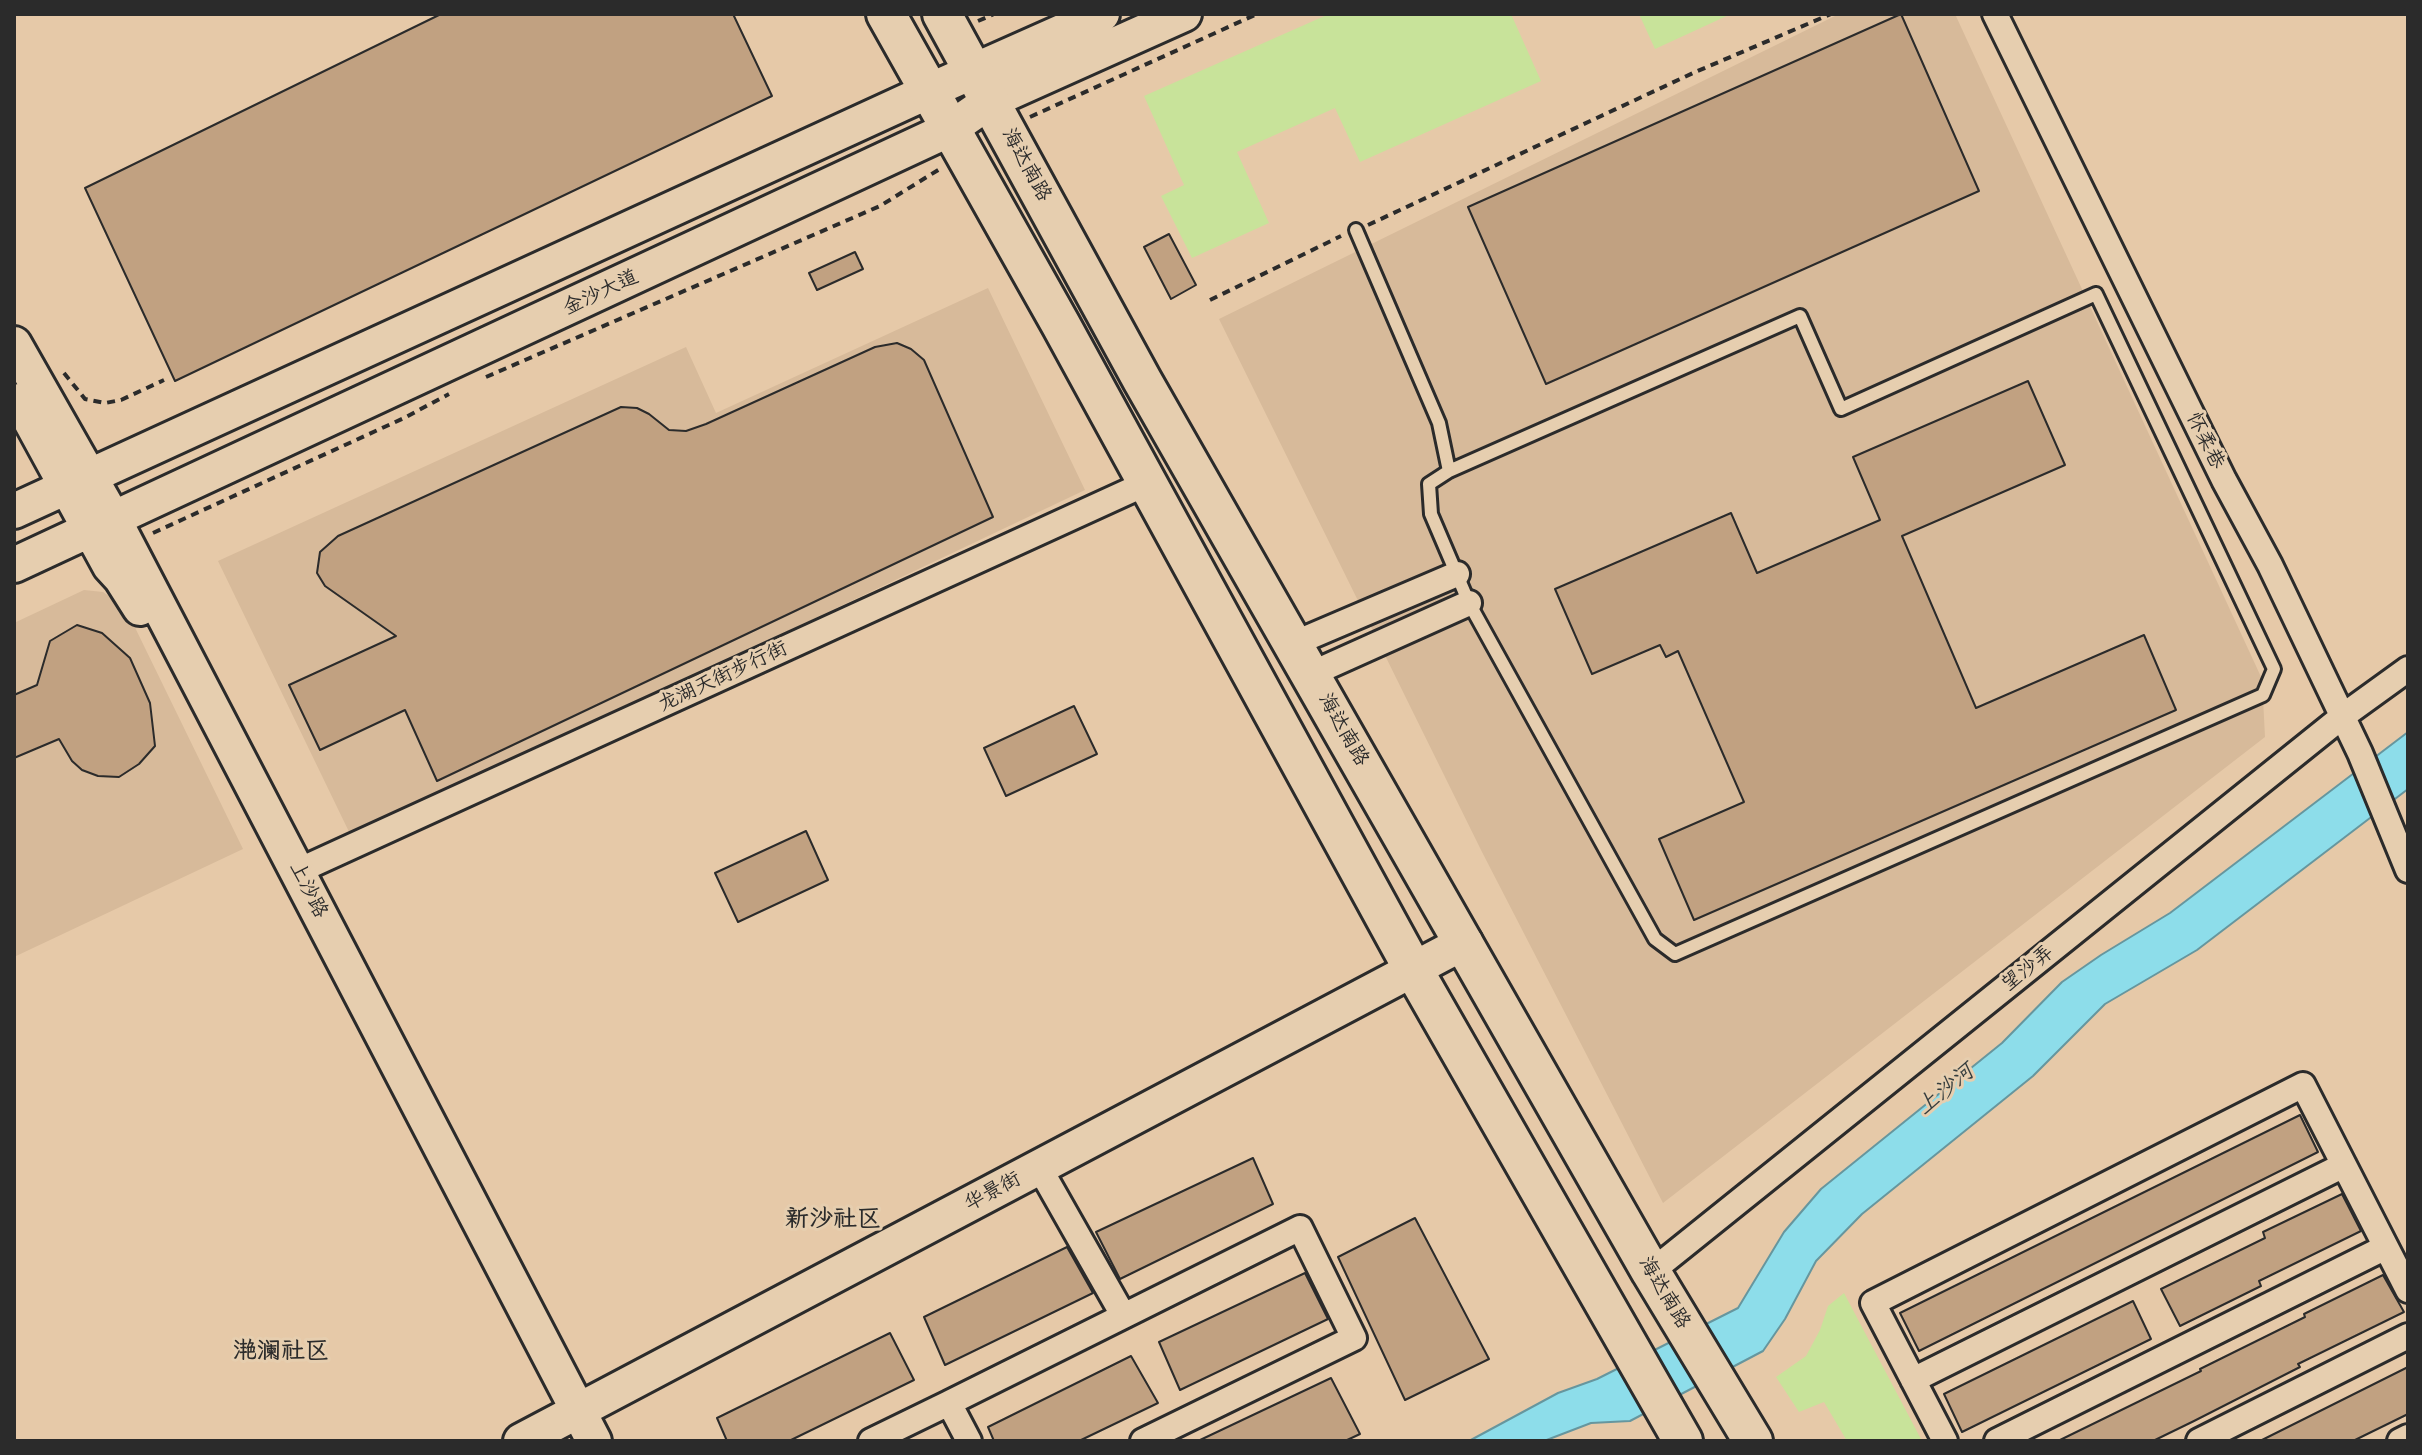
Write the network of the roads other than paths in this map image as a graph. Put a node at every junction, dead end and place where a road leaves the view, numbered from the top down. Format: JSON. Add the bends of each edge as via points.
{"nodes":[{"id":1,"x":886,"y":14,"type":"edge"},
{"id":2,"x":942,"y":14,"type":"edge"},
{"id":3,"x":1102,"y":14,"type":"edge"},
{"id":4,"x":1184,"y":14,"type":"edge"},
{"id":5,"x":1995,"y":14,"type":"edge"},
{"id":6,"x":929,"y":91,"type":"junction"},
{"id":7,"x":989,"y":101,"type":"junction"},
{"id":8,"x":957,"y":142,"type":"junction"},
{"id":9,"x":1356,"y":230,"type":"road end"},
{"id":10,"x":14,"y":344,"type":"edge"},
{"id":11,"x":14,"y":390,"type":"edge"},
{"id":12,"x":1449,"y":471,"type":"junction"},
{"id":13,"x":74,"y":482,"type":"junction"},
{"id":14,"x":1147,"y":483,"type":"junction"},
{"id":15,"x":14,"y":511,"type":"edge"},
{"id":16,"x":110,"y":531,"type":"junction"},
{"id":17,"x":14,"y":565,"type":"edge"},
{"id":18,"x":1457,"y":574,"type":"junction"},
{"id":19,"x":1469,"y":603,"type":"junction"},
{"id":20,"x":1302,"y":659,"type":"junction"},
{"id":21,"x":2408,"y":669,"type":"edge"},
{"id":22,"x":2343,"y":716,"type":"junction"},
{"id":23,"x":2408,"y":870,"type":"edge"},
{"id":24,"x":298,"y":871,"type":"junction"},
{"id":25,"x":1465,"y":942,"type":"junction"},
{"id":26,"x":1413,"y":969,"type":"junction"},
{"id":27,"x":2344,"y":1165,"type":"junction"},
{"id":28,"x":1039,"y":1167,"type":"junction"},
{"id":29,"x":2386,"y":1247,"type":"junction"},
{"id":30,"x":1651,"y":1272,"type":"junction"},
{"id":31,"x":2408,"y":1290,"type":"edge"},
{"id":32,"x":1123,"y":1315,"type":"junction"},
{"id":33,"x":2408,"y":1336,"type":"edge"},
{"id":34,"x":1913,"y":1380,"type":"junction"},
{"id":35,"x":949,"y":1403,"type":"junction"},
{"id":36,"x":572,"y":1424,"type":"edge"},
{"id":37,"x":1677,"y":1430,"type":"edge"},
{"id":38,"x":2408,"y":1437,"type":"edge"},
{"id":39,"x":521,"y":1441,"type":"edge"},
{"id":40,"x":594,"y":1441,"type":"edge"},
{"id":41,"x":871,"y":1441,"type":"edge"},
{"id":42,"x":969,"y":1441,"type":"edge"},
{"id":43,"x":1143,"y":1441,"type":"edge"},
{"id":44,"x":1753,"y":1441,"type":"edge"},
{"id":45,"x":1945,"y":1441,"type":"edge"},
{"id":46,"x":1997,"y":1441,"type":"edge"},
{"id":47,"x":2199,"y":1441,"type":"edge"},
{"id":48,"x":2400,"y":1441,"type":"edge"}],
"edges":[{"from":1,"to":6,"type":"main road"},
{"from":2,"to":7,"type":"main road","name":"海达南路"},
{"from":3,"to":7,"type":"street","name":"金沙大道"},
{"from":4,"to":7,"type":"street","name":"金沙大道"},
{"from":5,"to":22,"type":"street","name":"怀柔巷"},
{"from":6,"to":7,"type":"street","name":"金沙大道"},
{"from":6,"to":8,"type":"main road"},
{"from":6,"to":13,"type":"street","name":"金沙大道"},
{"from":7,"to":8,"type":"street","name":"金沙大道"},
{"from":7,"to":20,"type":"main road","name":"海达南路"},
{"from":8,"to":14,"type":"main road"},
{"from":8,"to":16,"type":"street","name":"金沙大道"},
{"from":9,"to":12,"type":"lane","via":[[1439,423]]},
{"from":10,"to":13,"type":"street","name":"上沙路"},
{"from":11,"to":13,"type":"street","name":"上沙路"},
{"from":12,"to":18,"type":"lane","via":[[1429,484],[1431,514]]},
{"from":12,"to":19,"type":"lane","via":[[1800,316],[1841,409],[2096,294],[2274,669],[2263,695],[1675,954],[1655,939]]},
{"from":13,"to":15,"type":"street","name":"金沙大道"},
{"from":13,"to":16,"type":"street","name":"上沙路"},
{"from":14,"to":24,"type":"street","name":"龙湖天街步行街"},
{"from":14,"to":26,"type":"main road"},
{"from":16,"to":17,"type":"street","name":"金沙大道"},
{"from":16,"to":24,"type":"street","name":"上沙路"},
{"from":16,"to":36,"type":"street","name":"上沙路","via":[[110,566],[139,607]]},
{"from":18,"to":19,"type":"lane"},
{"from":18,"to":20,"type":"street"},
{"from":19,"to":20,"type":"street"},
{"from":20,"to":25,"type":"main road","name":"海达南路"},
{"from":21,"to":22,"type":"street","name":"望沙弄"},
{"from":22,"to":23,"type":"street","name":"怀柔巷"},
{"from":22,"to":30,"type":"street","name":"望沙弄"},
{"from":24,"to":36,"type":"street","name":"上沙路"},
{"from":25,"to":26,"type":"street","name":"华景街"},
{"from":25,"to":30,"type":"main road","name":"海达南路"},
{"from":26,"to":28,"type":"street","name":"华景街"},
{"from":26,"to":37,"type":"main road"},
{"from":27,"to":29,"type":"street"},
{"from":27,"to":34,"type":"street"},
{"from":27,"to":34,"type":"street","via":[[2303,1085],[1873,1303]]},
{"from":28,"to":32,"type":"street"},
{"from":28,"to":36,"type":"street","name":"华景街"},
{"from":29,"to":31,"type":"street"},
{"from":29,"to":46,"type":"street"},
{"from":30,"to":44,"type":"main road","name":"海达南路"},
{"from":32,"to":35,"type":"street"},
{"from":32,"to":43,"type":"street","via":[[1300,1228],[1354,1338]]},
{"from":33,"to":47,"type":"street"},
{"from":34,"to":45,"type":"street"},
{"from":35,"to":41,"type":"street"},
{"from":35,"to":42,"type":"street"},
{"from":36,"to":39,"type":"street","name":"华景街"},
{"from":36,"to":40,"type":"street","name":"上沙路"},
{"from":38,"to":48,"type":"street"}]}
